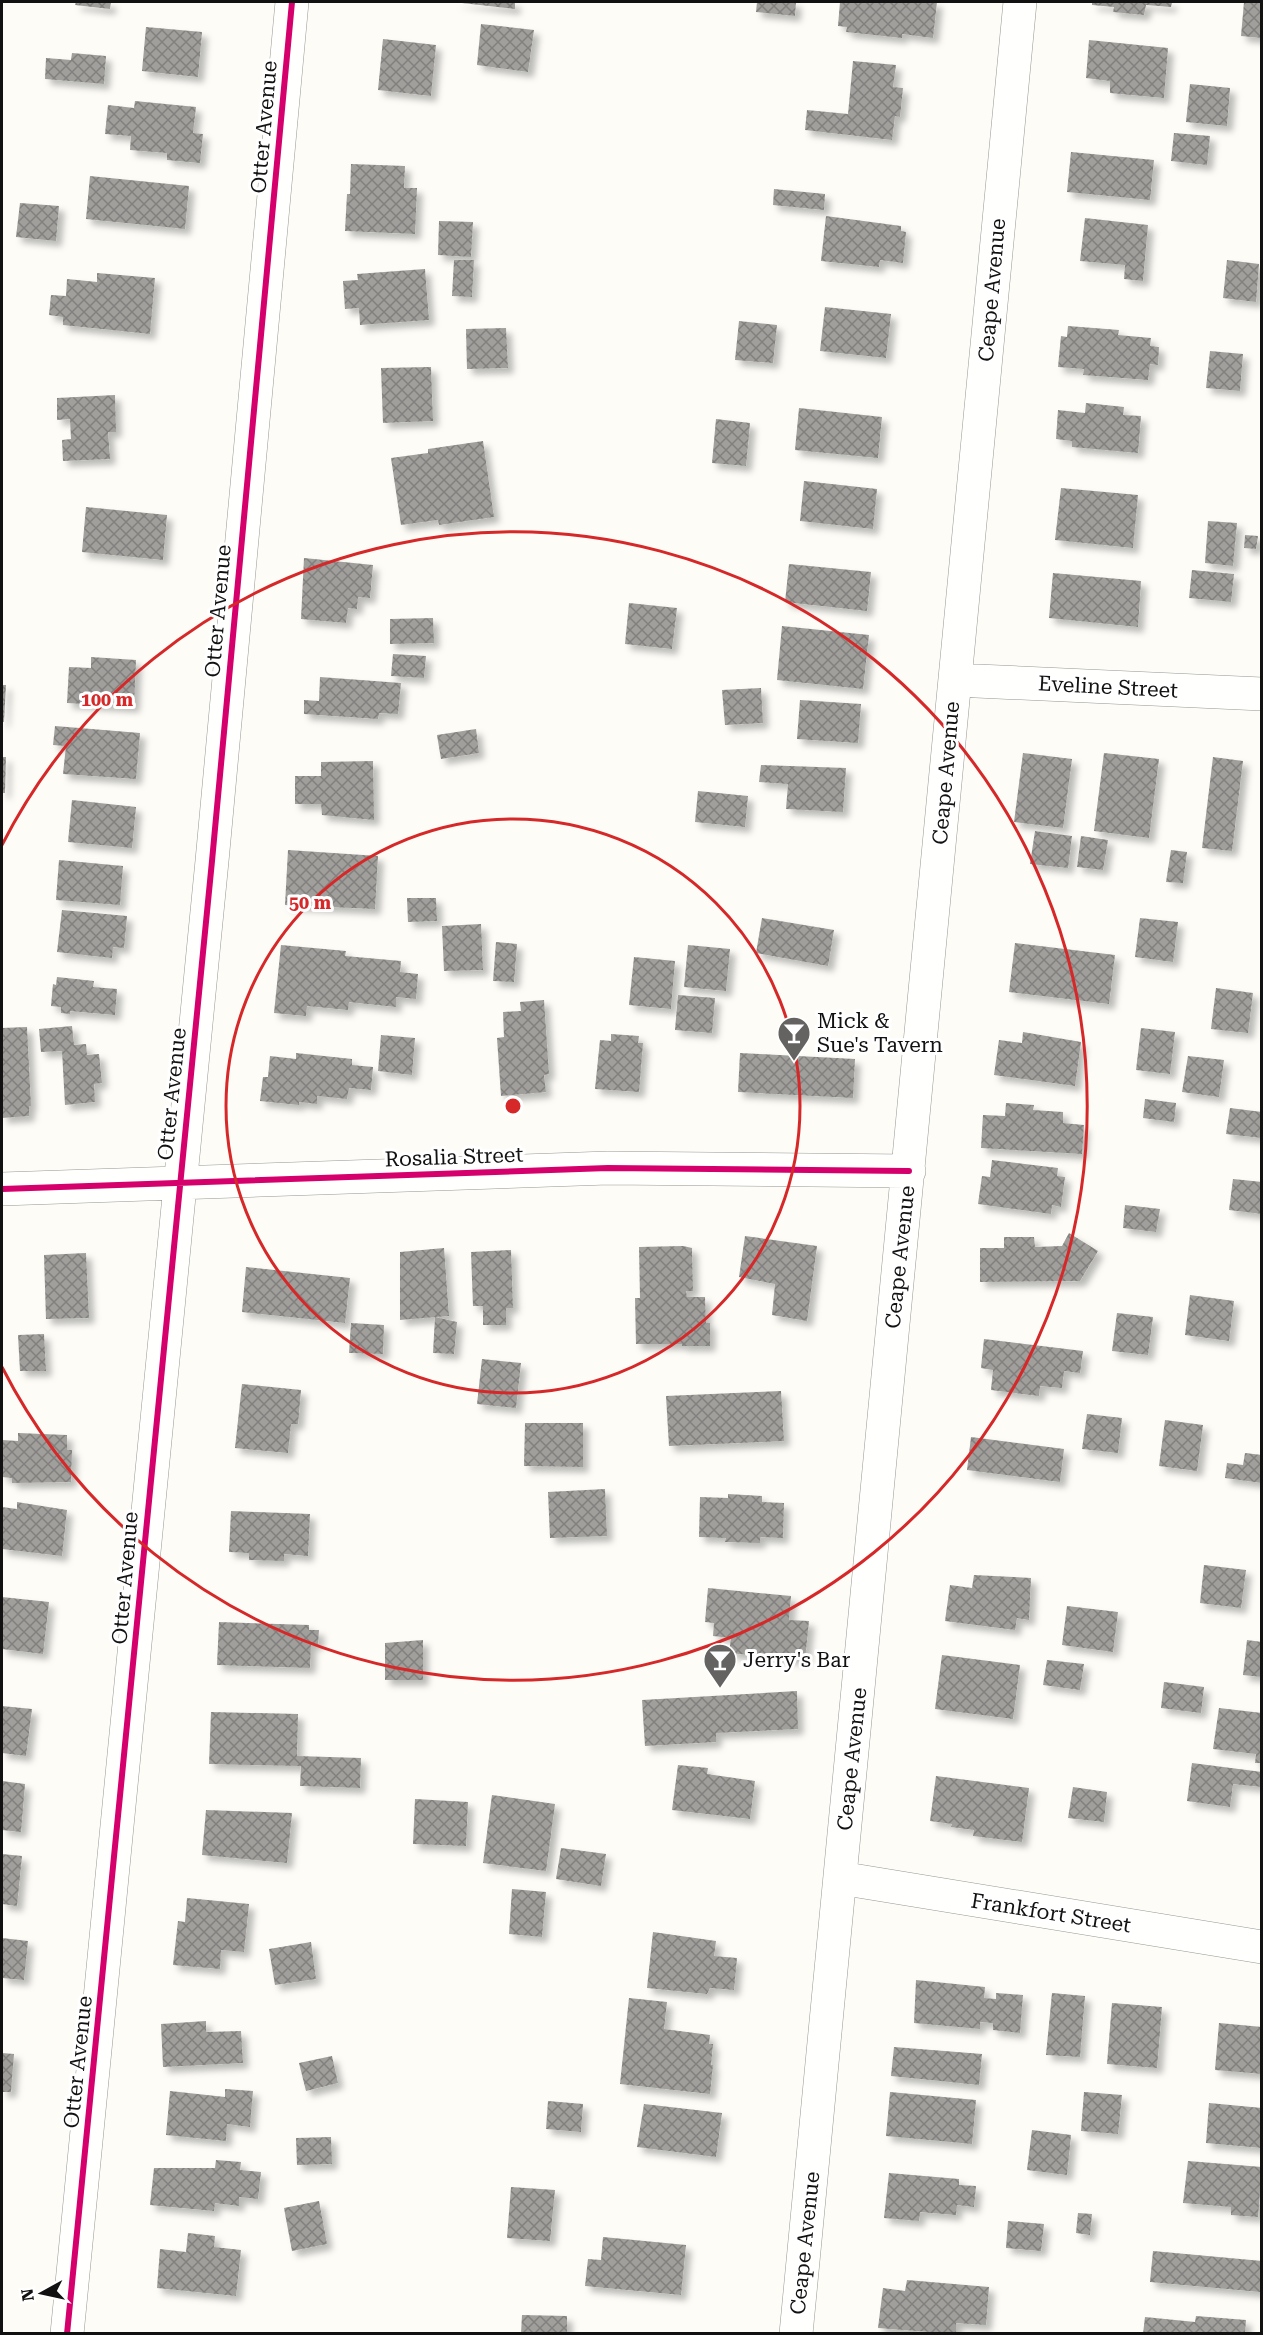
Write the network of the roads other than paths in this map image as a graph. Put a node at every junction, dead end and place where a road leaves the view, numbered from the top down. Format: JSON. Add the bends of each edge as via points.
{"nodes":[{"id":1,"x":292,"y":2,"type":"edge"},
{"id":2,"x":1020,"y":2,"type":"edge"},
{"id":3,"x":955,"y":680,"type":"junction"},
{"id":4,"x":1262,"y":694,"type":"edge"},
{"id":5,"x":909,"y":1171,"type":"junction"},
{"id":6,"x":179,"y":1183,"type":"junction"},
{"id":7,"x":2,"y":1189,"type":"edge"},
{"id":8,"x":840,"y":1878,"type":"junction"},
{"id":9,"x":1262,"y":1947,"type":"edge"},
{"id":10,"x":67,"y":2334,"type":"edge"},
{"id":11,"x":796,"y":2334,"type":"edge"}],
"edges":[{"from":1,"to":6,"type":"street","name":"Otter Avenue"},
{"from":2,"to":3,"type":"street","name":"Ceape Avenue"},
{"from":3,"to":4,"type":"street","name":"Eveline Street"},
{"from":3,"to":5,"type":"street","name":"Ceape Avenue"},
{"from":5,"to":6,"type":"street","name":"Rosalia Street","via":[[608,1168]]},
{"from":5,"to":8,"type":"street","name":"Ceape Avenue"},
{"from":6,"to":7,"type":"street","name":"Rosalia Street"},
{"from":6,"to":10,"type":"street","name":"Otter Avenue"},
{"from":8,"to":9,"type":"street","name":"Frankfort Street"},
{"from":8,"to":11,"type":"street","name":"Ceape Avenue"}]}
